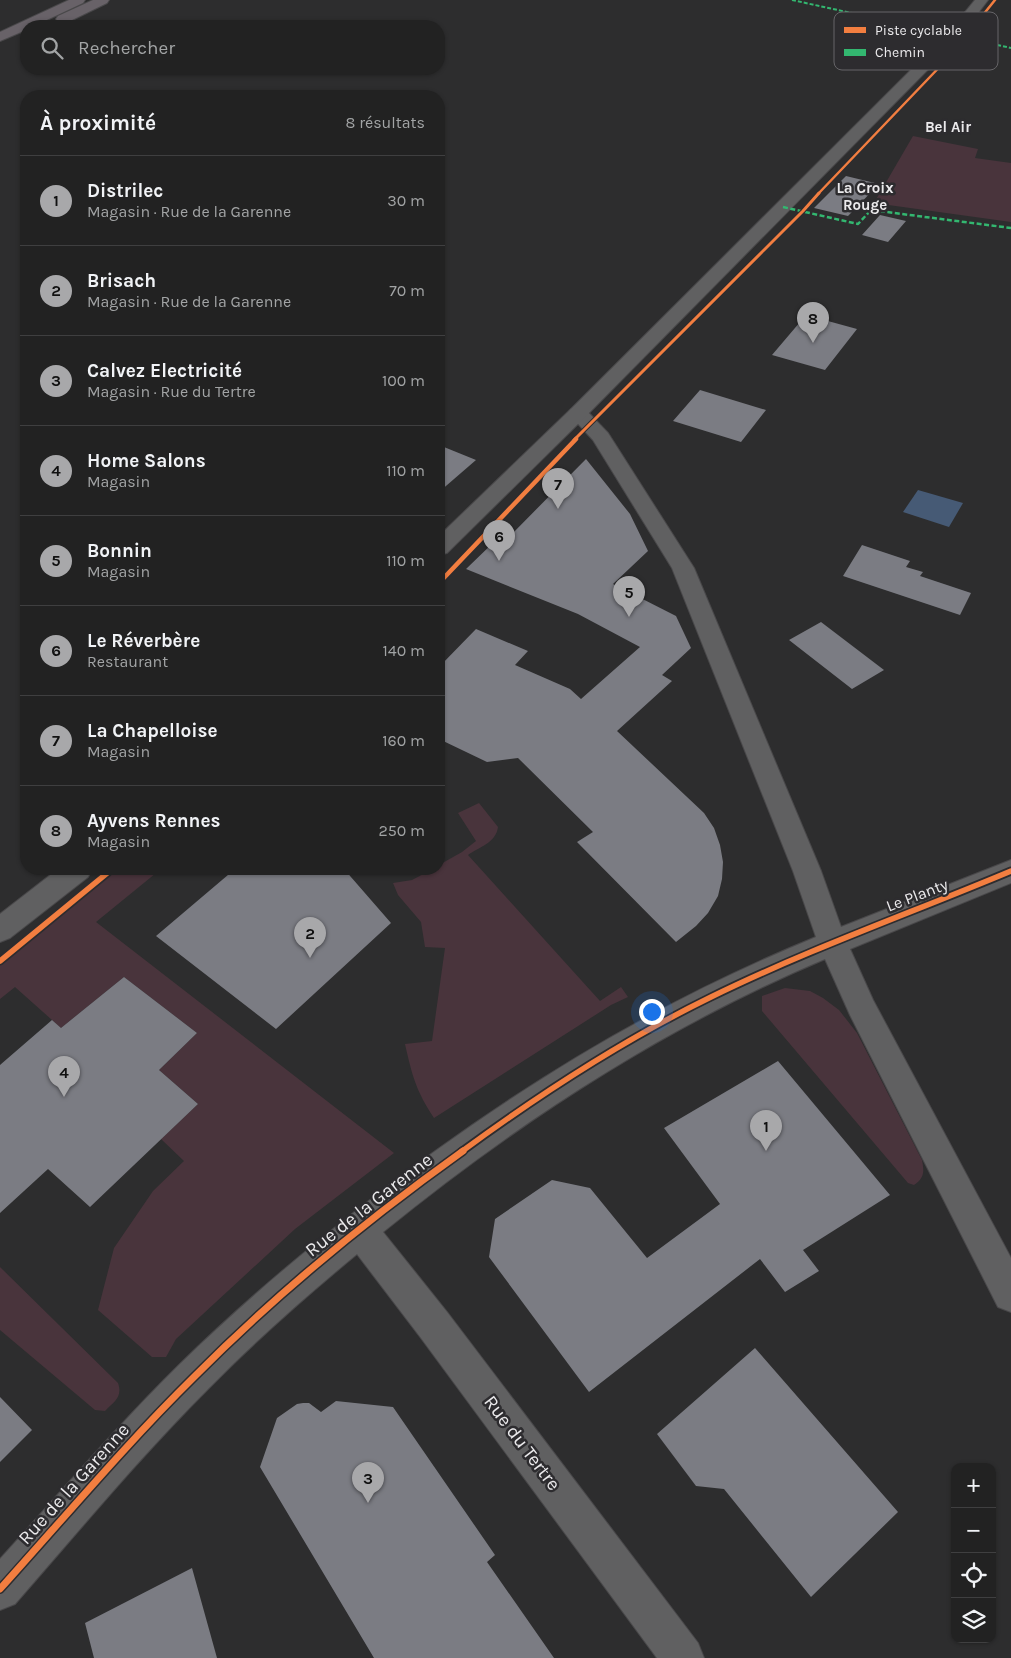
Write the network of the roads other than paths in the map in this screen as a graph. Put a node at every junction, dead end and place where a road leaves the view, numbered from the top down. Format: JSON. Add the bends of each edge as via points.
{"nodes":[{"id":1,"x":79,"y":0,"type":"edge"},
{"id":2,"x":103,"y":0,"type":"edge"},
{"id":3,"x":982,"y":0,"type":"edge"},
{"id":4,"x":972,"y":12,"type":"edge"},
{"id":5,"x":45,"y":20,"type":"edge"},
{"id":6,"x":61,"y":20,"type":"edge"},
{"id":7,"x":0,"y":32,"type":"edge"},
{"id":8,"x":20,"y":32,"type":"edge"},
{"id":9,"x":20,"y":33,"type":"edge"},
{"id":10,"x":20,"y":35,"type":"edge"},
{"id":11,"x":0,"y":37,"type":"edge"},
{"id":12,"x":0,"y":49,"type":"edge"},
{"id":13,"x":919,"y":70,"type":"edge"},
{"id":14,"x":578,"y":413,"type":"junction"},
{"id":15,"x":445,"y":542,"type":"edge"},
{"id":16,"x":1011,"y":871,"type":"edge"},
{"id":17,"x":70,"y":875,"type":"edge"},
{"id":18,"x":0,"y":930,"type":"edge"},
{"id":19,"x":832,"y":942,"type":"junction"},
{"id":20,"x":359,"y":1229,"type":"junction"},
{"id":21,"x":1011,"y":1294,"type":"edge"},
{"id":22,"x":0,"y":1589,"type":"edge"},
{"id":23,"x":683,"y":1658,"type":"edge"}],
"edges":[{"from":1,"to":5,"type":"highway"},
{"from":2,"to":6,"type":"highway"},
{"from":3,"to":4,"type":"street"},
{"from":7,"to":8,"type":"highway"},
{"from":9,"to":11,"type":"highway"},
{"from":10,"to":12,"type":"highway"},
{"from":13,"to":14,"type":"street"},
{"from":14,"to":15,"type":"street"},
{"from":14,"to":19,"type":"street","via":[[601,437],[683,568],[807,871]]},
{"from":16,"to":19,"type":"street","name":"Le Planty"},
{"from":17,"to":18,"type":"street"},
{"from":19,"to":20,"type":"street","name":"Rue de la Garenne","via":[[670,1018],[564,1080],[471,1144]]},
{"from":19,"to":21,"type":"street","via":[[861,1006]]},
{"from":20,"to":22,"type":"street","name":"Rue de la Garenne","via":[[266,1308],[167,1405]]},
{"from":20,"to":23,"type":"street","name":"Rue du Tertre"}]}
